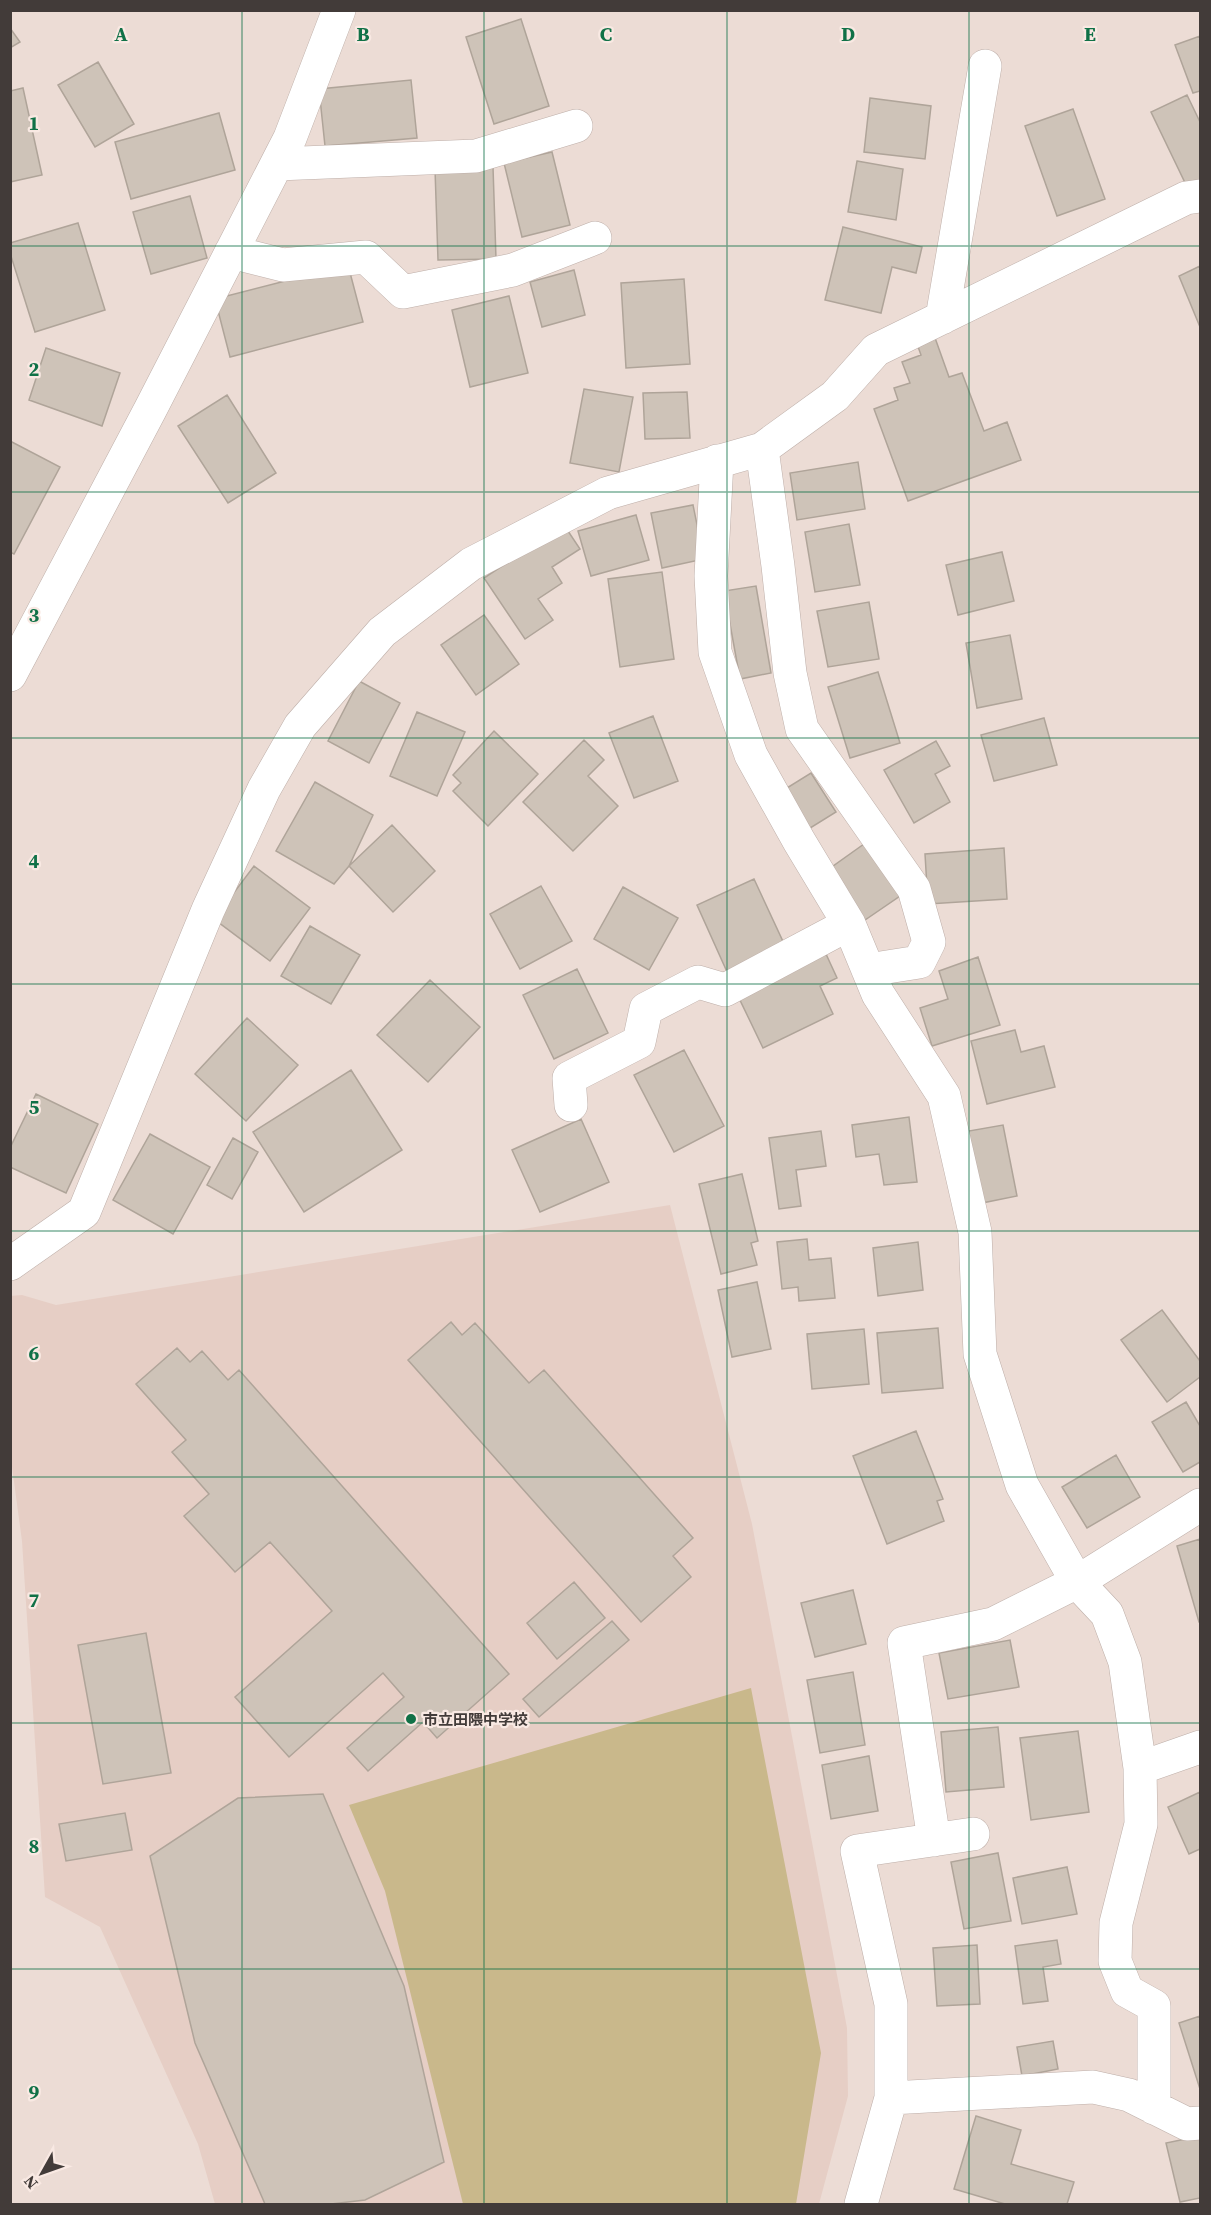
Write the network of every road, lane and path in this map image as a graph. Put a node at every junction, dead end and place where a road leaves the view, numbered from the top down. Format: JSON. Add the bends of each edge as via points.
{"nodes":[{"id":1,"x":339,"y":10,"type":"edge"},
{"id":2,"x":985,"y":66,"type":"dead end"},
{"id":3,"x":576,"y":126,"type":"dead end"},
{"id":4,"x":277,"y":164,"type":"junction"},
{"id":5,"x":1200,"y":196,"type":"edge"},
{"id":6,"x":595,"y":238,"type":"dead end"},
{"id":7,"x":231,"y":252,"type":"junction"},
{"id":8,"x":942,"y":318,"type":"junction"},
{"id":9,"x":762,"y":449,"type":"junction"},
{"id":10,"x":717,"y":461,"type":"junction"},
{"id":11,"x":10,"y":675,"type":"edge"},
{"id":12,"x":849,"y":924,"type":"junction"},
{"id":13,"x":868,"y":970,"type":"junction"},
{"id":14,"x":571,"y":1105,"type":"dead end"},
{"id":15,"x":12,"y":1257,"type":"edge"},
{"id":16,"x":1200,"y":1505,"type":"edge"},
{"id":17,"x":1077,"y":1582,"type":"junction"},
{"id":18,"x":1200,"y":1747,"type":"edge"},
{"id":19,"x":1140,"y":1768,"type":"junction"},
{"id":20,"x":973,"y":1834,"type":"dead end"},
{"id":21,"x":934,"y":1840,"type":"junction"},
{"id":22,"x":891,"y":2098,"type":"junction"},
{"id":23,"x":1154,"y":2108,"type":"junction"},
{"id":24,"x":1200,"y":2123,"type":"edge"},
{"id":25,"x":861,"y":2205,"type":"edge"}],
"edges":[{"from":1,"to":4,"type":"street"},
{"from":2,"to":8,"type":"street"},
{"from":3,"to":4,"type":"street","via":[[476,156]]},
{"from":4,"to":7,"type":"street"},
{"from":5,"to":8,"type":"street","via":[[1186,198]]},
{"from":6,"to":7,"type":"street","via":[[513,270],[403,292],[366,257],[283,265]]},
{"from":7,"to":11,"type":"street"},
{"from":8,"to":9,"type":"street","via":[[876,350],[835,396]]},
{"from":9,"to":10,"type":"street"},
{"from":9,"to":13,"type":"street","via":[[789,673],[802,729],[914,889],[929,942],[919,962]]},
{"from":10,"to":12,"type":"street","via":[[711,576],[715,652],[751,755]]},
{"from":10,"to":15,"type":"street","via":[[608,493],[471,564],[375,641],[300,726],[264,789],[208,910],[84,1212]]},
{"from":12,"to":13,"type":"street"},
{"from":12,"to":14,"type":"street","via":[[725,990],[698,982],[646,1009],[639,1042],[569,1078]]},
{"from":13,"to":17,"type":"street","via":[[878,994],[944,1096],[975,1232],[980,1354],[1022,1485]]},
{"from":16,"to":17,"type":"street"},
{"from":17,"to":19,"type":"street","via":[[1107,1614],[1125,1662]]},
{"from":17,"to":21,"type":"street","via":[[993,1624],[904,1643]]},
{"from":18,"to":19,"type":"street"},
{"from":19,"to":23,"type":"street","via":[[1141,1824],[1116,1923],[1116,1961],[1127,1991],[1154,2006]]},
{"from":20,"to":21,"type":"street"},
{"from":21,"to":22,"type":"street","via":[[857,1851],[891,2004]]},
{"from":22,"to":23,"type":"street","via":[[1093,2087],[1129,2095]]},
{"from":22,"to":25,"type":"street"},
{"from":23,"to":24,"type":"street","via":[[1187,2124]]}]}
